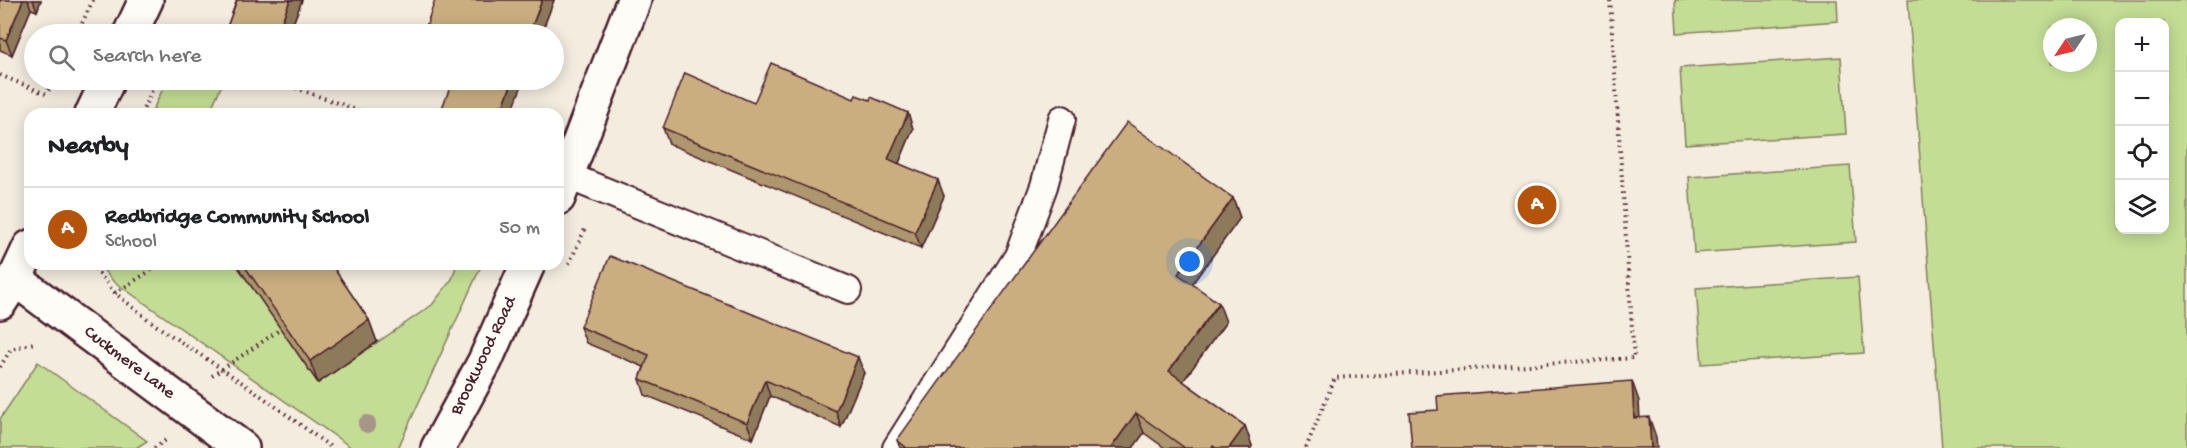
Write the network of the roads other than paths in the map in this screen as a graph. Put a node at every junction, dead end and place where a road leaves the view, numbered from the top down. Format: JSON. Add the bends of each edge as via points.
{"nodes":[{"id":1,"x":146,"y":0,"type":"edge"},
{"id":2,"x":634,"y":0,"type":"edge"},
{"id":3,"x":135,"y":24,"type":"edge"},
{"id":4,"x":103,"y":90,"type":"edge"},
{"id":5,"x":95,"y":108,"type":"edge"},
{"id":6,"x":1062,"y":119,"type":"dead end"},
{"id":7,"x":564,"y":184,"type":"edge"},
{"id":8,"x":564,"y":187,"type":"edge"},
{"id":9,"x":24,"y":259,"type":"edge"},
{"id":10,"x":525,"y":270,"type":"edge"},
{"id":11,"x":8,"y":290,"type":"edge"},
{"id":12,"x":848,"y":290,"type":"dead end"},
{"id":13,"x":242,"y":448,"type":"edge"},
{"id":14,"x":438,"y":448,"type":"edge"},
{"id":15,"x":896,"y":448,"type":"edge"}],
"edges":[{"from":1,"to":3,"type":"street"},
{"from":2,"to":7,"type":"street"},
{"from":4,"to":5,"type":"street"},
{"from":6,"to":15,"type":"lane","via":[[1044,186],[1018,256]]},
{"from":8,"to":12,"type":"lane"},
{"from":9,"to":11,"type":"street"},
{"from":10,"to":14,"type":"street","name":"Brookwood Road","via":[[485,361]]},
{"from":11,"to":13,"type":"street","name":"Cuckmere Lane","via":[[180,402]]}]}
